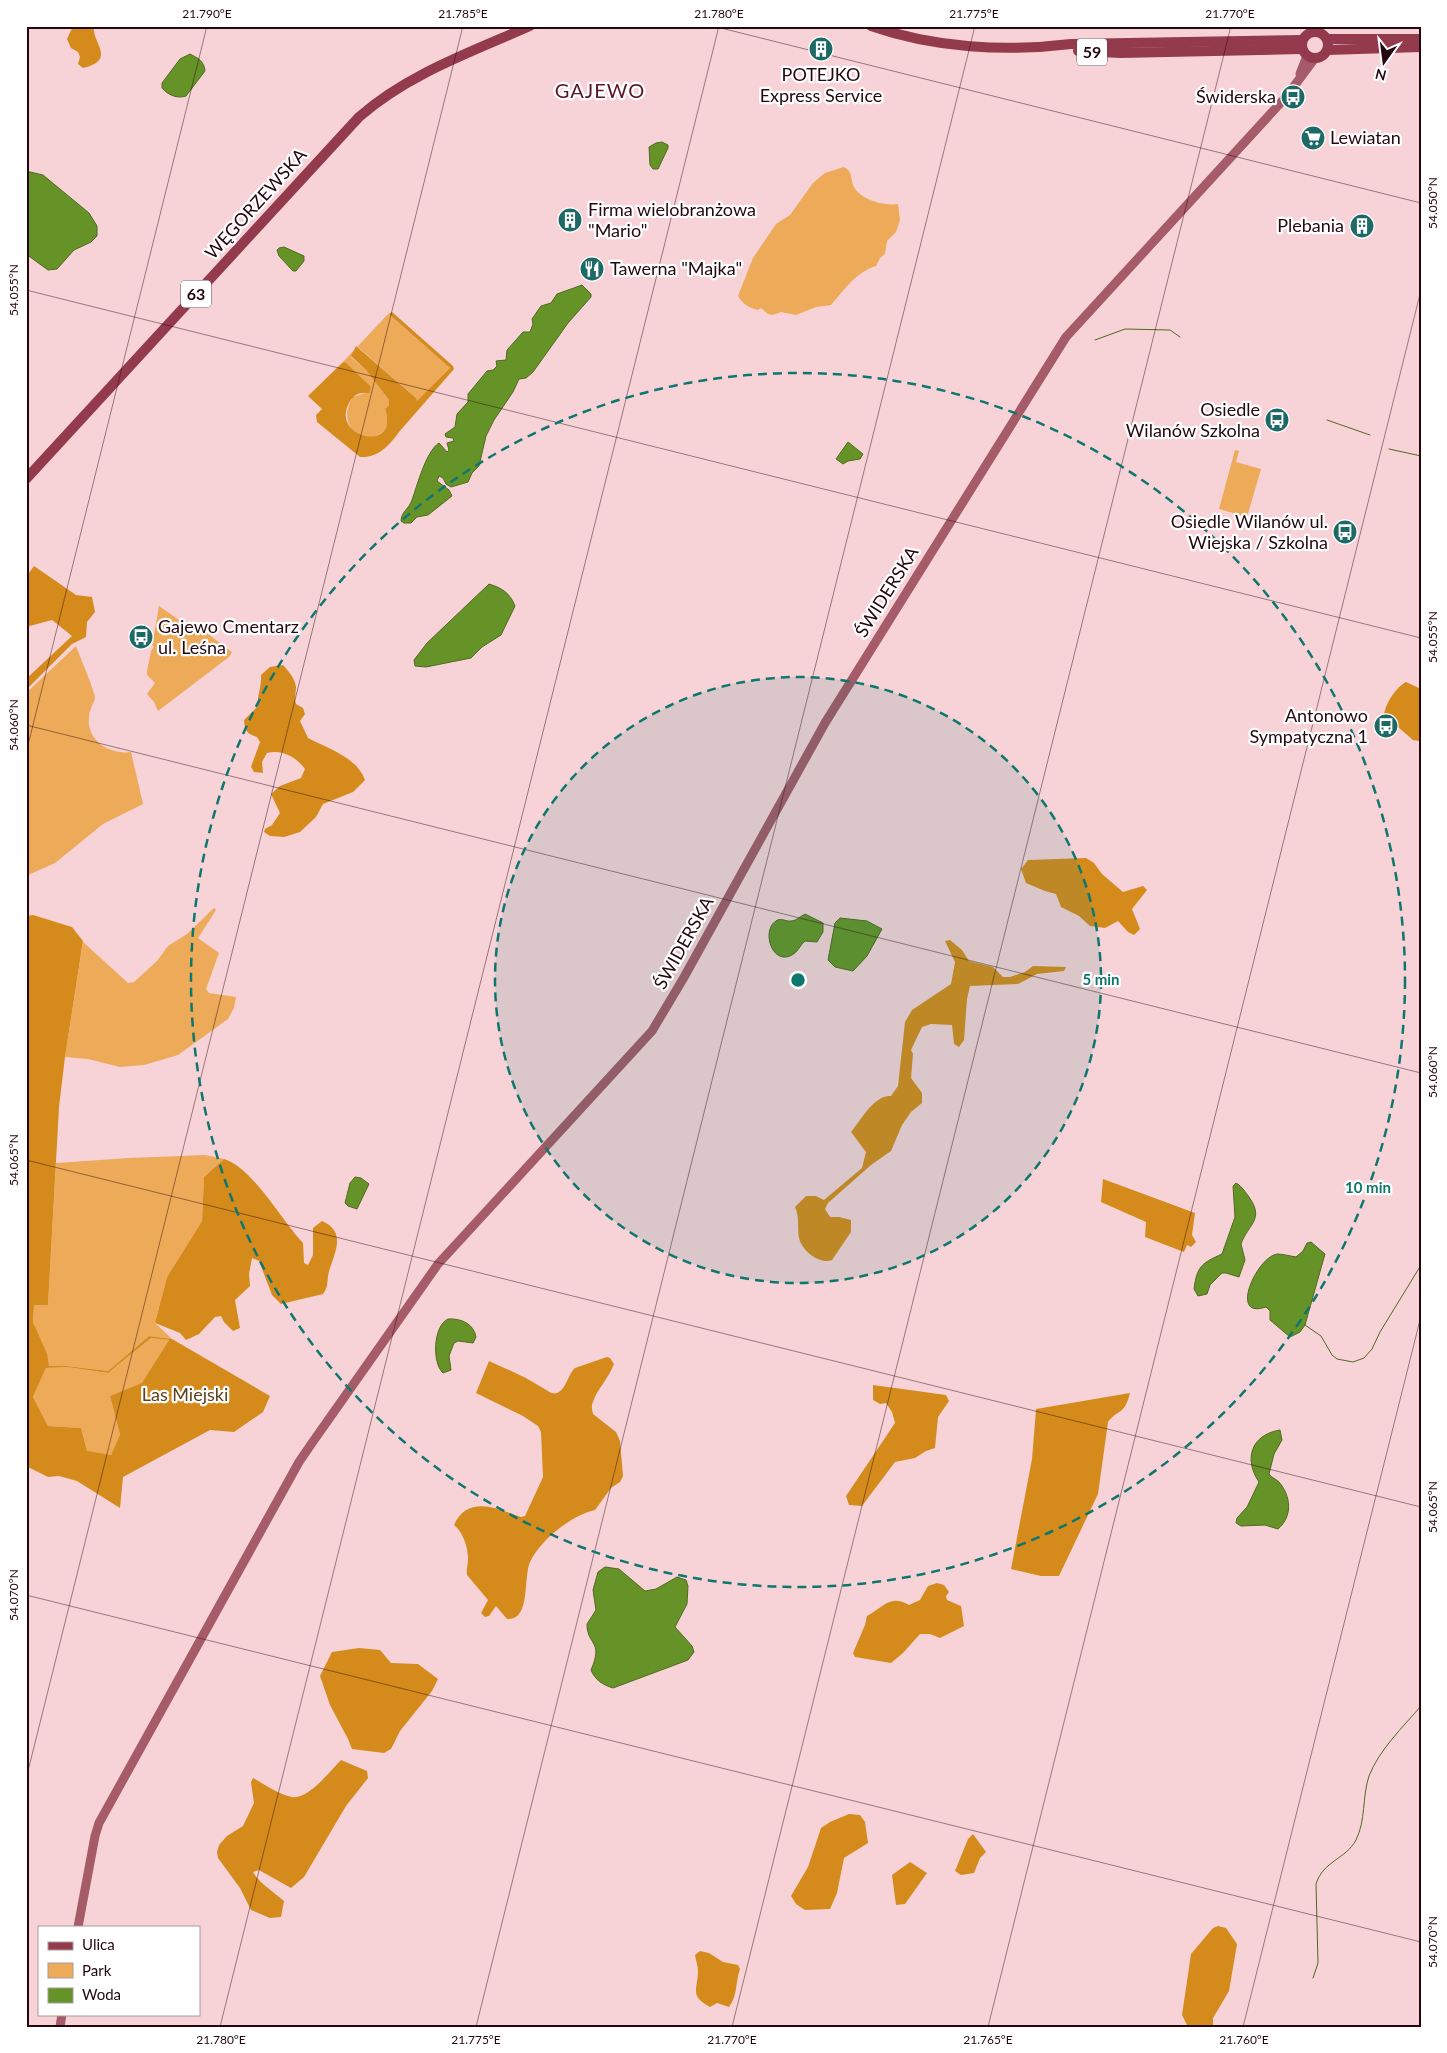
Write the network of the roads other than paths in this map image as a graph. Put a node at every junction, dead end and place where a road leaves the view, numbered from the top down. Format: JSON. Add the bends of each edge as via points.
{"nodes":[{"id":1,"x":530,"y":26,"type":"edge"},
{"id":2,"x":871,"y":26,"type":"edge"},
{"id":3,"x":1421,"y":39,"type":"edge"},
{"id":4,"x":1327,"y":44,"type":"junction"},
{"id":5,"x":1421,"y":47,"type":"edge"},
{"id":6,"x":1307,"y":51,"type":"junction"},
{"id":7,"x":26,"y":479,"type":"edge"},
{"id":8,"x":78,"y":1926,"type":"edge"}],
"edges":[{"from":1,"to":7,"type":"main road","name":"WĘGORZEWSKA","number":"63","via":[[421,74],[387,94],[359,117]]},
{"from":2,"to":6,"type":"main road","number":"59","via":[[910,38],[968,46],[1047,47],[1121,53]]},
{"from":3,"to":4,"type":"main road","number":"59"},
{"from":4,"to":5,"type":"main road","number":"59"},
{"from":4,"to":6,"type":"main road","via":[[1322,56]]},
{"from":4,"to":6,"type":"main road","number":"59","via":[[1321,33],[1312,31],[1304,36]]},
{"from":6,"to":8,"type":"street","name":"ŚWIDERSKA","via":[[1298,81],[1264,122],[1066,337],[825,723],[656,1024],[438,1264],[299,1462],[99,1822]]}]}
